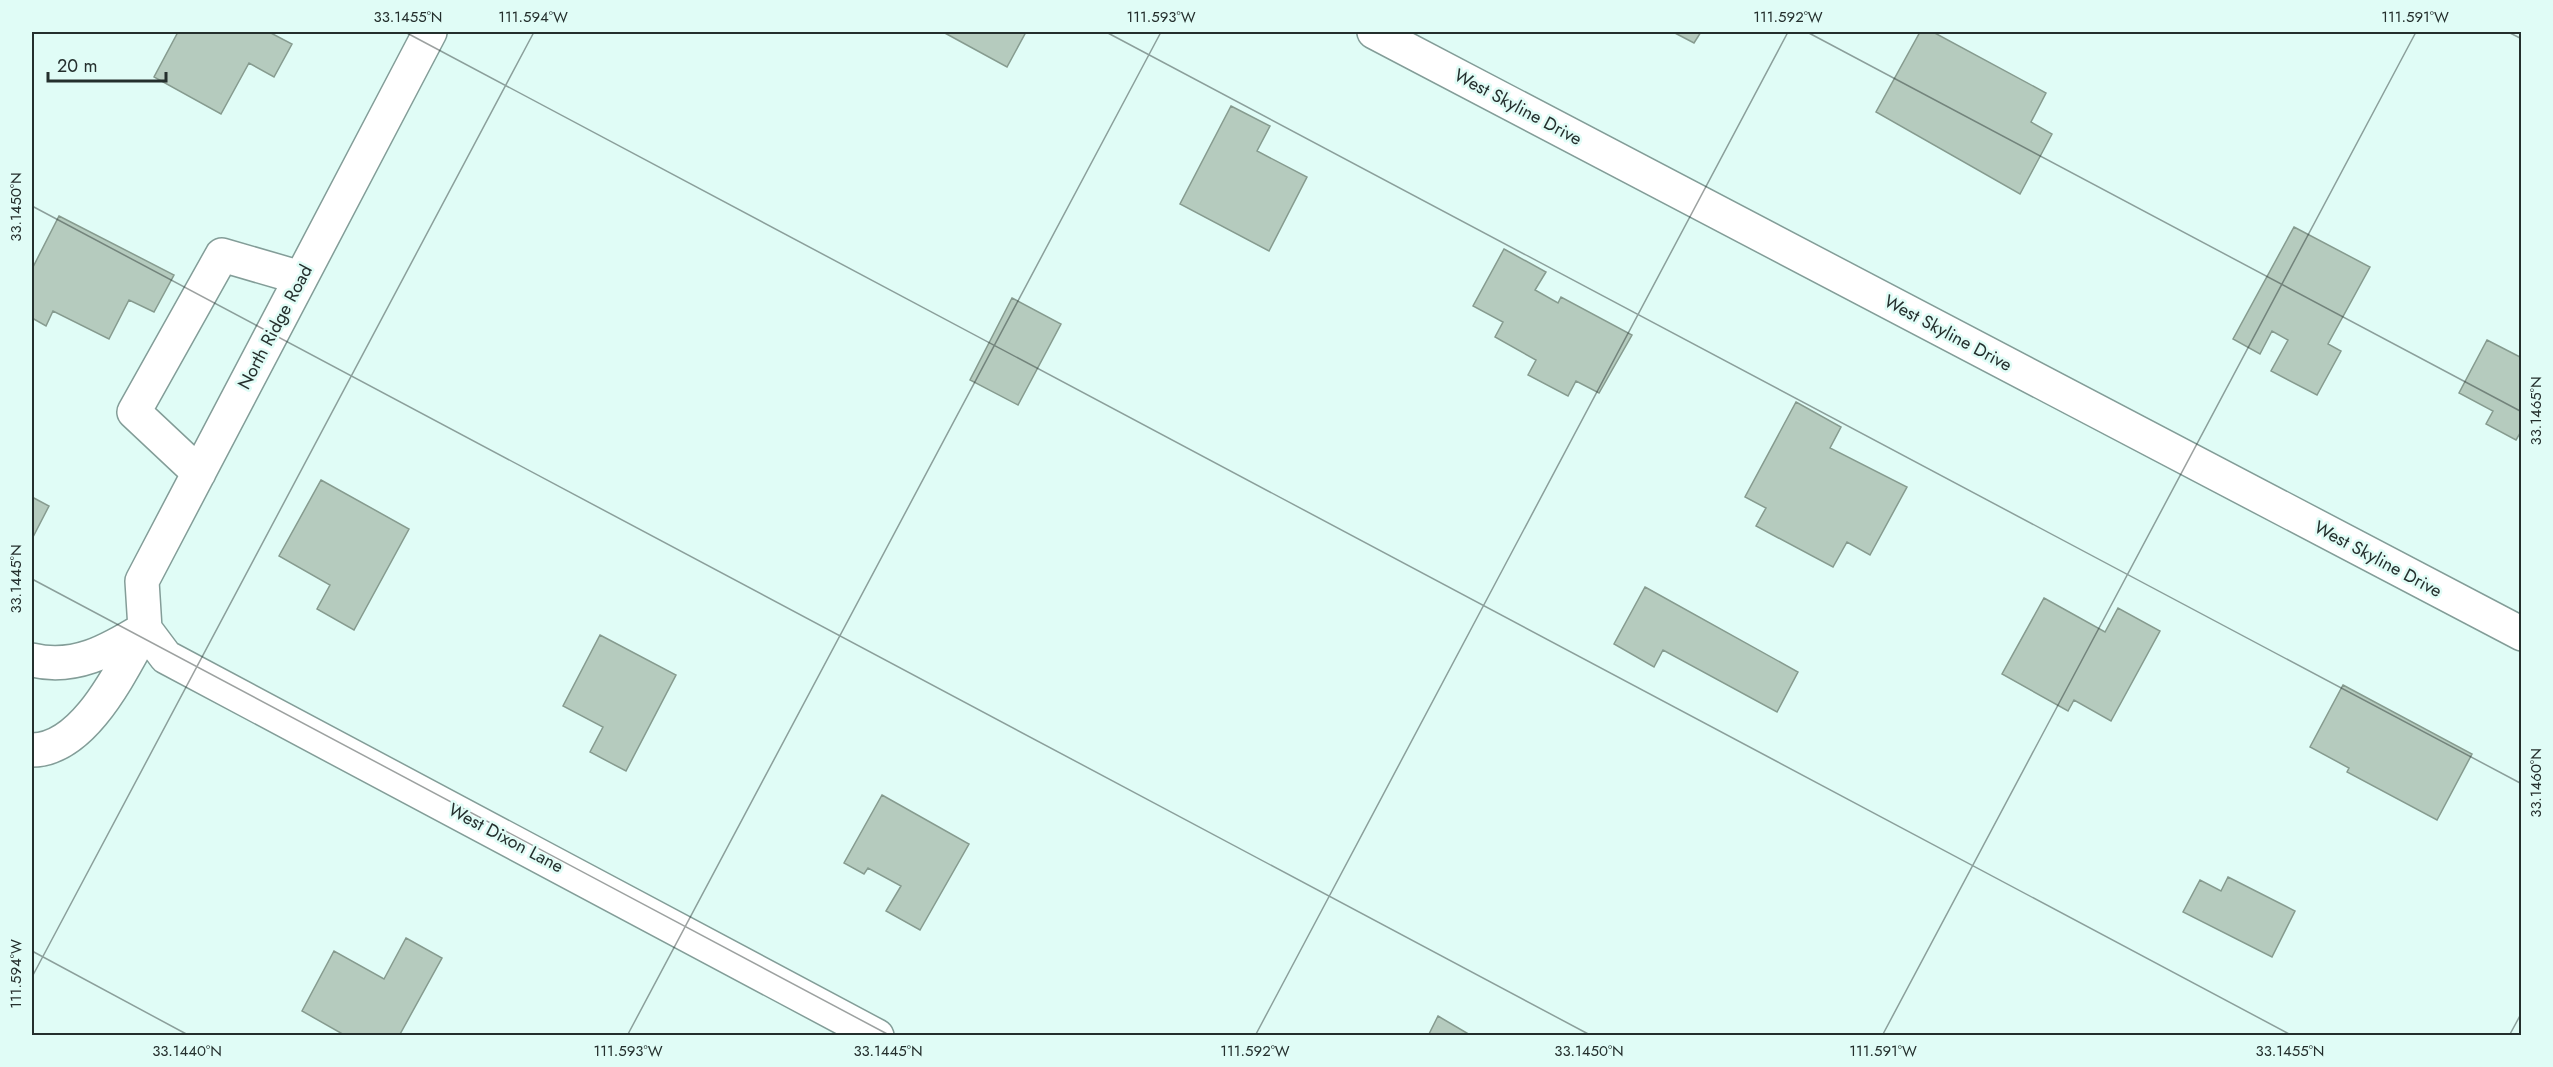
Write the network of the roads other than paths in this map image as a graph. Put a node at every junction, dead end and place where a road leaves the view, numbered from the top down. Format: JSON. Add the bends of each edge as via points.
{"nodes":[{"id":1,"x":430,"y":32,"type":"edge"},
{"id":2,"x":1374,"y":32,"type":"edge"},
{"id":3,"x":301,"y":278,"type":"junction"},
{"id":4,"x":199,"y":473,"type":"junction"},
{"id":5,"x":145,"y":628,"type":"junction"},
{"id":6,"x":2522,"y":634,"type":"edge"},
{"id":7,"x":32,"y":660,"type":"edge"},
{"id":8,"x":32,"y":750,"type":"edge"},
{"id":9,"x":878,"y":1035,"type":"edge"}],
"edges":[{"from":1,"to":3,"type":"street","name":"North Ridge Road"},
{"from":2,"to":6,"type":"street","name":"West Skyline Drive"},
{"from":3,"to":4,"type":"street","name":"North Ridge Road"},
{"from":3,"to":4,"type":"street","via":[[222,255],[134,412]]},
{"from":4,"to":5,"type":"street","name":"North Ridge Road","via":[[142,581]]},
{"from":5,"to":7,"type":"street","via":[[100,655],[66,663]]},
{"from":5,"to":8,"type":"street","via":[[103,700],[80,727],[47,750]]},
{"from":5,"to":9,"type":"street","name":"West Dixon Lane","via":[[166,657]]}]}
